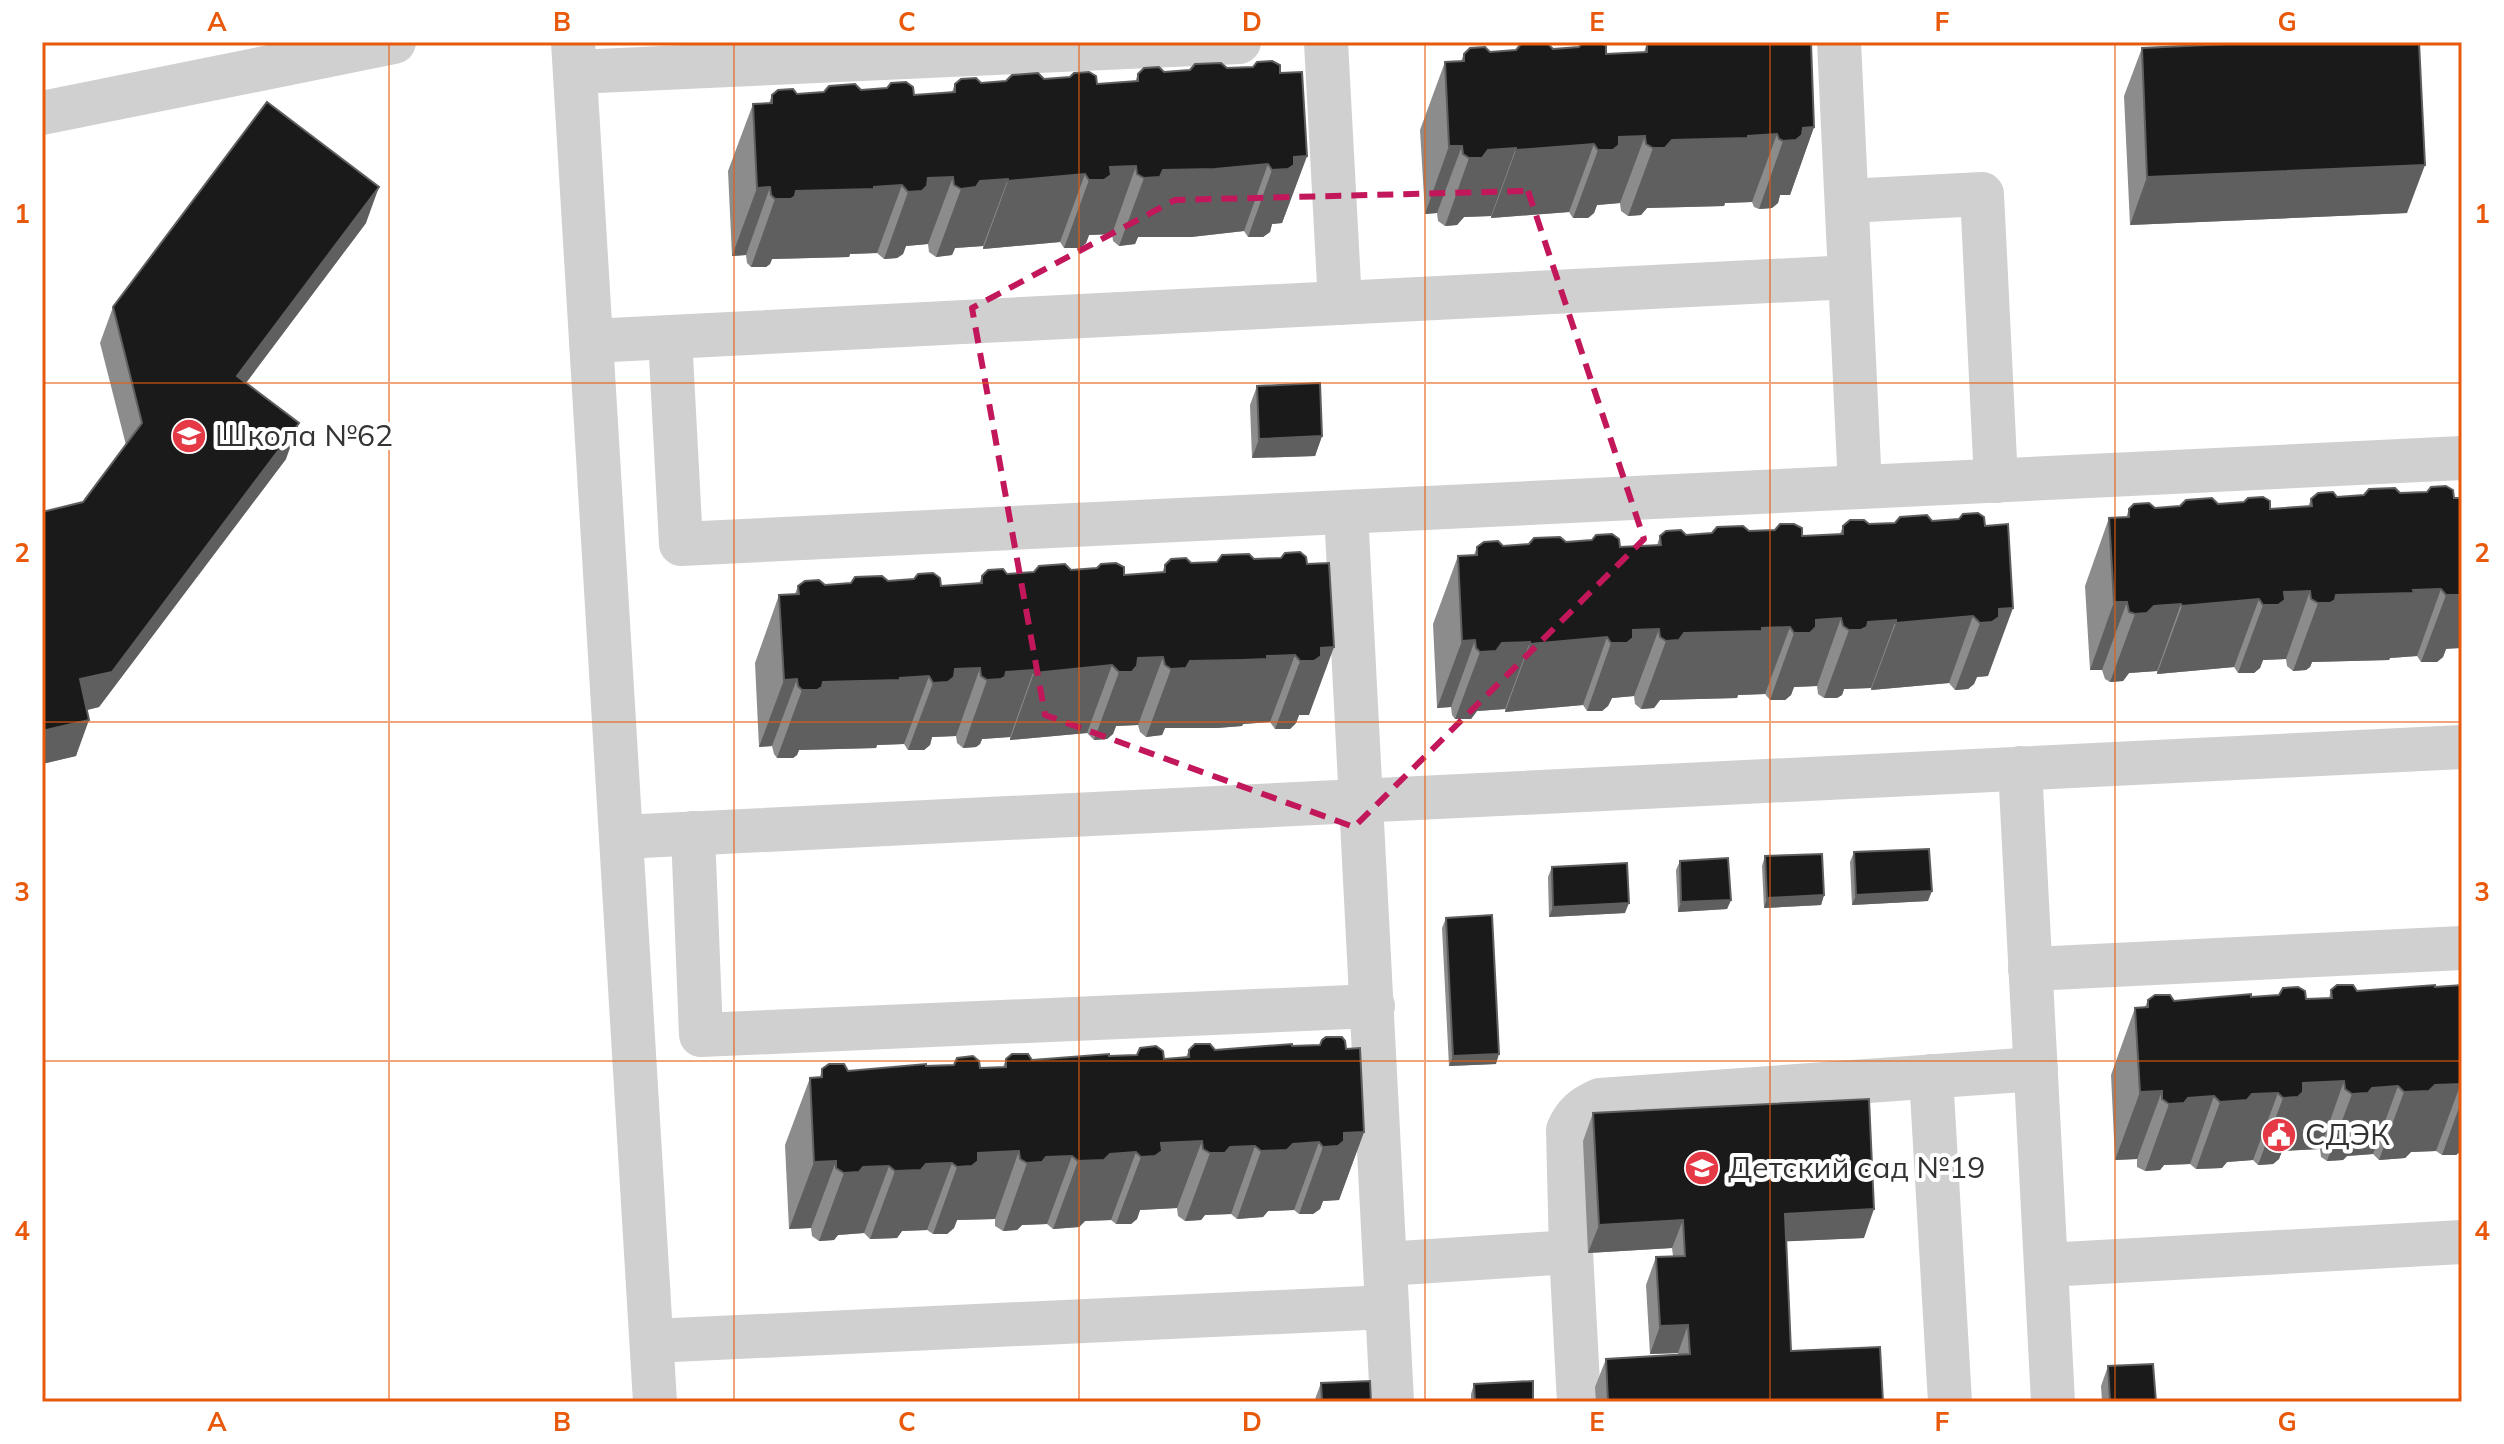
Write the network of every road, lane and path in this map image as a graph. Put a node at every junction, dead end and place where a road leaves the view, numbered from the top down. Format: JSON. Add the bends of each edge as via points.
{"nodes":[{"id":1,"x":394,"y":42,"type":"edge"},
{"id":2,"x":1239,"y":42,"type":"edge"},
{"id":3,"x":1326,"y":42,"type":"edge"},
{"id":4,"x":1839,"y":42,"type":"edge"},
{"id":5,"x":574,"y":57,"type":"edge"},
{"id":6,"x":42,"y":113,"type":"edge"},
{"id":7,"x":1847,"y":201,"type":"junction"},
{"id":8,"x":1850,"y":277,"type":"junction"},
{"id":9,"x":1340,"y":303,"type":"junction"},
{"id":10,"x":670,"y":337,"type":"junction"},
{"id":11,"x":591,"y":341,"type":"junction"},
{"id":12,"x":2462,"y":458,"type":"edge"},
{"id":13,"x":1996,"y":481,"type":"junction"},
{"id":14,"x":1860,"y":487,"type":"junction"},
{"id":15,"x":1346,"y":512,"type":"junction"},
{"id":16,"x":2462,"y":747,"type":"edge"},
{"id":17,"x":2020,"y":768,"type":"junction"},
{"id":18,"x":1362,"y":801,"type":"junction"},
{"id":19,"x":693,"y":833,"type":"junction"},
{"id":20,"x":621,"y":837,"type":"junction"},
{"id":21,"x":2462,"y":948,"type":"edge"},
{"id":22,"x":2030,"y":969,"type":"junction"},
{"id":23,"x":1373,"y":1006,"type":"junction"},
{"id":24,"x":2036,"y":1069,"type":"junction"},
{"id":25,"x":1931,"y":1076,"type":"junction"},
{"id":26,"x":2462,"y":1242,"type":"edge"},
{"id":27,"x":1571,"y":1252,"type":"junction"},
{"id":28,"x":2046,"y":1265,"type":"junction"},
{"id":29,"x":1386,"y":1286,"type":"junction"},
{"id":30,"x":652,"y":1341,"type":"junction"},
{"id":31,"x":643,"y":1399,"type":"edge"},
{"id":32,"x":1392,"y":1402,"type":"edge"},
{"id":33,"x":1579,"y":1402,"type":"edge"},
{"id":34,"x":1950,"y":1402,"type":"edge"},
{"id":35,"x":2053,"y":1402,"type":"edge"}],
"edges":[{"from":1,"to":6,"type":"street"},
{"from":2,"to":5,"type":"street"},
{"from":3,"to":9,"type":"street"},
{"from":4,"to":7,"type":"street"},
{"from":5,"to":11,"type":"street"},
{"from":7,"to":8,"type":"street"},
{"from":7,"to":13,"type":"street","via":[[1982,194]]},
{"from":8,"to":9,"type":"street"},
{"from":8,"to":14,"type":"street"},
{"from":9,"to":10,"type":"street"},
{"from":10,"to":11,"type":"street"},
{"from":10,"to":15,"type":"street","via":[[681,544]]},
{"from":11,"to":20,"type":"street"},
{"from":12,"to":13,"type":"street"},
{"from":13,"to":14,"type":"street"},
{"from":14,"to":15,"type":"street"},
{"from":15,"to":18,"type":"street"},
{"from":16,"to":17,"type":"street"},
{"from":17,"to":18,"type":"street"},
{"from":17,"to":22,"type":"street"},
{"from":18,"to":19,"type":"street"},
{"from":18,"to":23,"type":"street"},
{"from":19,"to":20,"type":"street"},
{"from":19,"to":23,"type":"street","via":[[701,1035]]},
{"from":20,"to":30,"type":"street"},
{"from":21,"to":22,"type":"street"},
{"from":22,"to":24,"type":"street"},
{"from":23,"to":29,"type":"street"},
{"from":24,"to":25,"type":"street"},
{"from":24,"to":28,"type":"street"},
{"from":25,"to":27,"type":"street","via":[[1600,1100],[1586,1106],[1568,1130]]},
{"from":25,"to":34,"type":"street"},
{"from":26,"to":28,"type":"street"},
{"from":27,"to":29,"type":"street"},
{"from":27,"to":33,"type":"street"},
{"from":28,"to":35,"type":"street"},
{"from":29,"to":30,"type":"street"},
{"from":29,"to":32,"type":"street"},
{"from":30,"to":31,"type":"street"}]}
